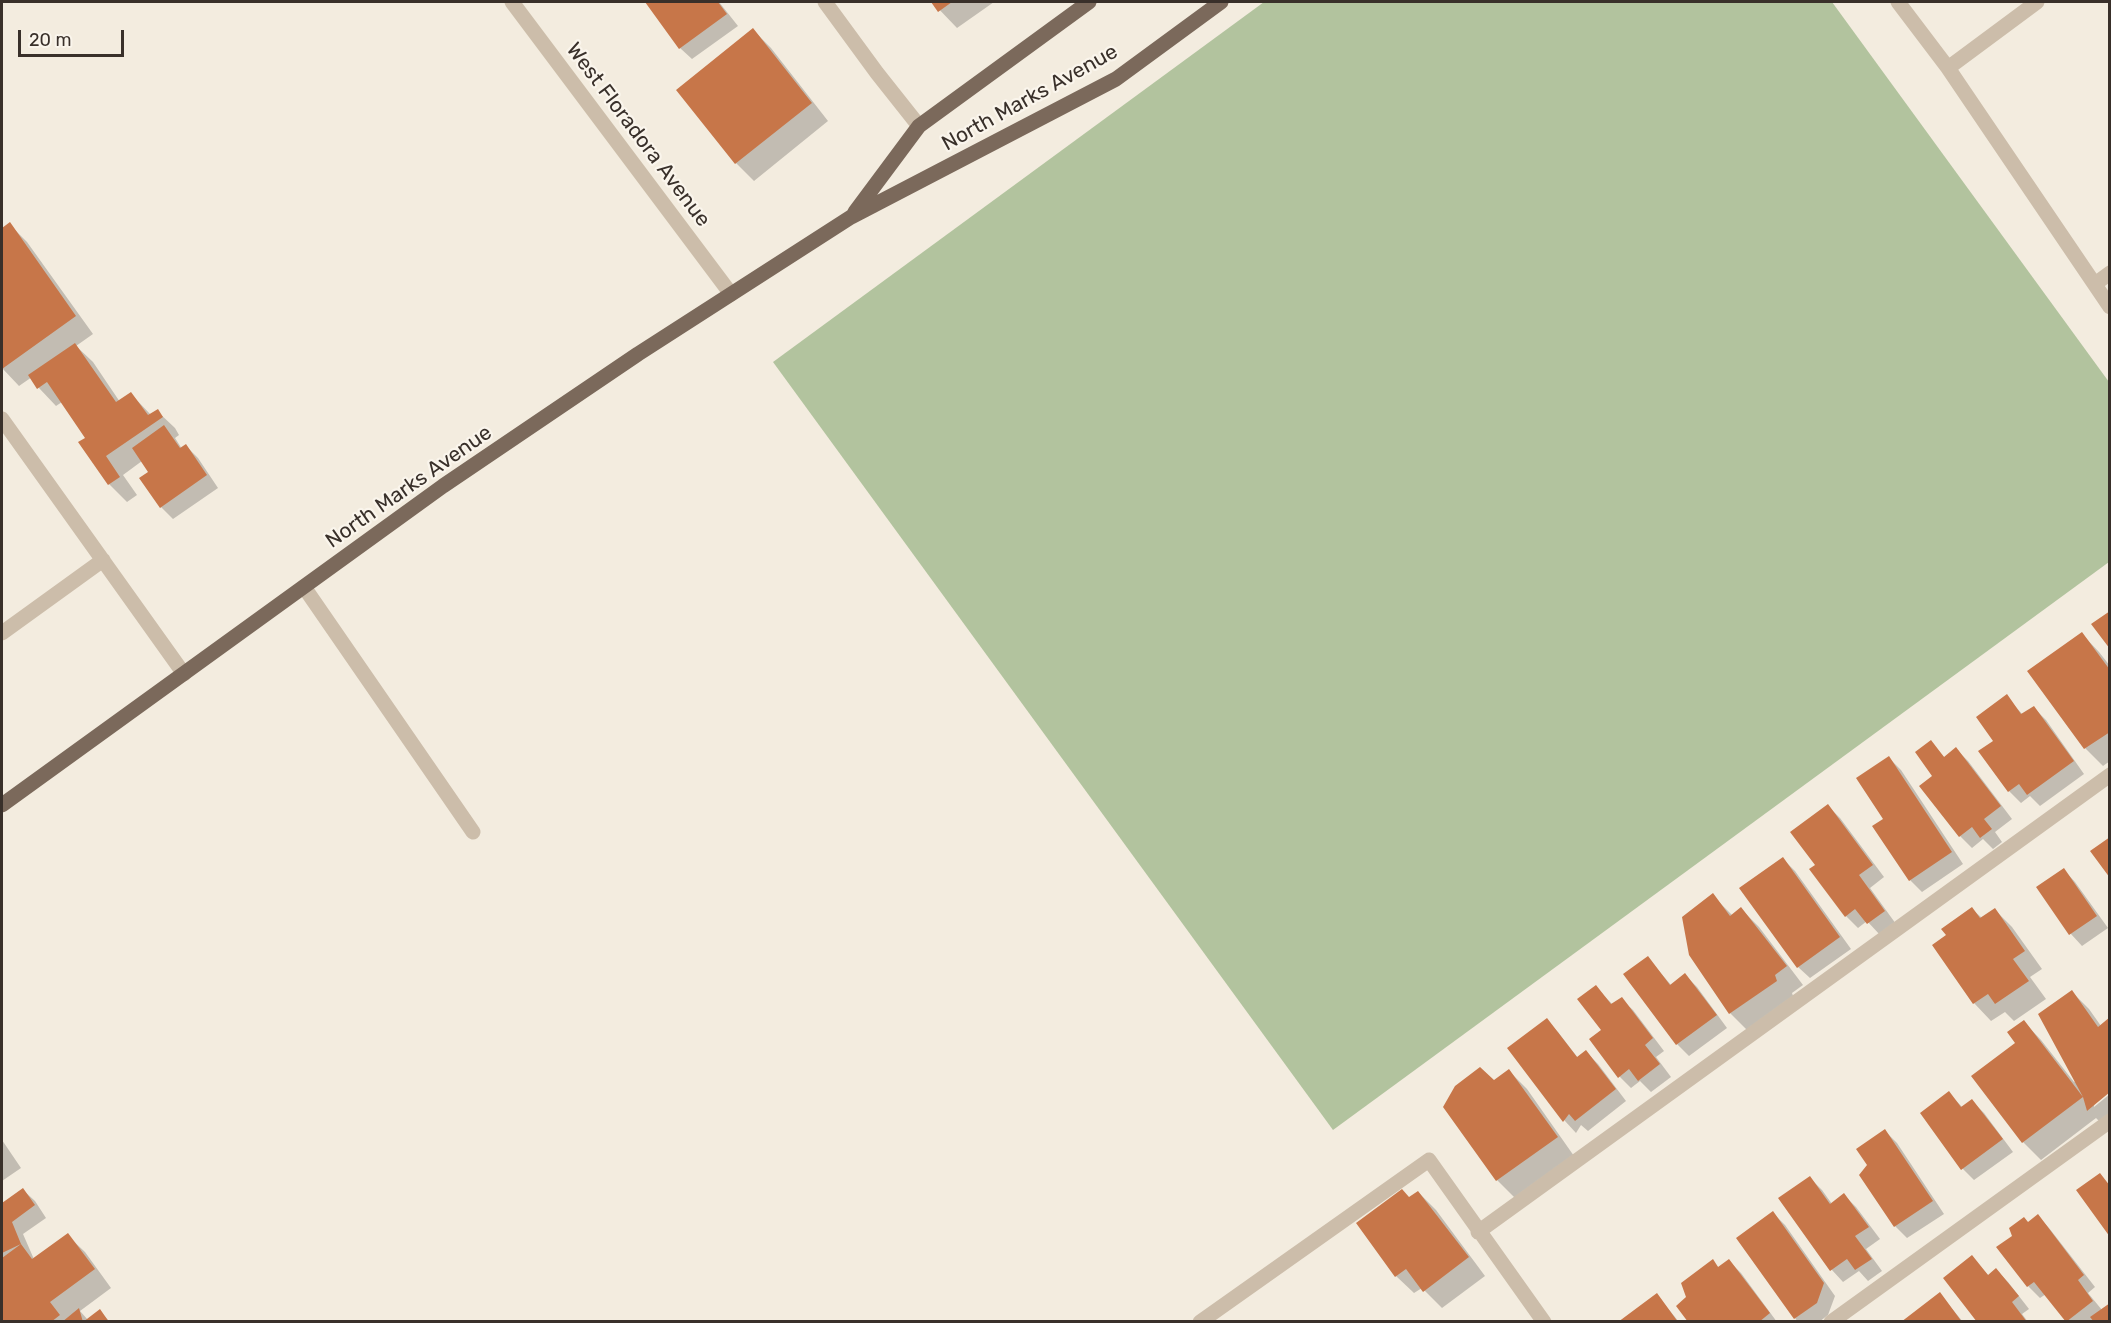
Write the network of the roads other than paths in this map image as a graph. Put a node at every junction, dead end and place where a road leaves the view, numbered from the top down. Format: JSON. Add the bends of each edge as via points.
{"nodes":[{"id":1,"x":513,"y":2,"type":"edge"},
{"id":2,"x":825,"y":2,"type":"edge"},
{"id":3,"x":1089,"y":2,"type":"edge"},
{"id":4,"x":1221,"y":2,"type":"edge"},
{"id":5,"x":1898,"y":2,"type":"edge"},
{"id":6,"x":2037,"y":2,"type":"edge"},
{"id":7,"x":1948,"y":68,"type":"junction"},
{"id":8,"x":920,"y":126,"type":"junction"},
{"id":9,"x":851,"y":217,"type":"junction"},
{"id":10,"x":2109,"y":273,"type":"edge"},
{"id":11,"x":2095,"y":284,"type":"junction"},
{"id":12,"x":731,"y":294,"type":"junction"},
{"id":13,"x":2109,"y":307,"type":"edge"},
{"id":14,"x":2,"y":421,"type":"edge"},
{"id":15,"x":103,"y":560,"type":"junction"},
{"id":16,"x":304,"y":587,"type":"junction"},
{"id":17,"x":2,"y":633,"type":"edge"},
{"id":18,"x":184,"y":674,"type":"junction"},
{"id":19,"x":2109,"y":775,"type":"edge"},
{"id":20,"x":2,"y":806,"type":"edge"},
{"id":21,"x":473,"y":832,"type":"dead end"},
{"id":22,"x":2109,"y":1120,"type":"edge"},
{"id":23,"x":1478,"y":1232,"type":"junction"},
{"id":24,"x":1200,"y":1322,"type":"edge"},
{"id":25,"x":1544,"y":1322,"type":"edge"},
{"id":26,"x":1832,"y":1322,"type":"edge"}],
"edges":[{"from":1,"to":12,"type":"street","name":"West Floradora Avenue"},
{"from":2,"to":8,"type":"street"},
{"from":3,"to":8,"type":"main road","name":"North Marks Avenue"},
{"from":4,"to":9,"type":"main road","name":"North Marks Avenue","via":[[1116,79]]},
{"from":5,"to":7,"type":"street"},
{"from":6,"to":7,"type":"street"},
{"from":7,"to":11,"type":"street"},
{"from":8,"to":9,"type":"main road","name":"North Marks Avenue"},
{"from":9,"to":12,"type":"main road","name":"North Marks Avenue"},
{"from":10,"to":11,"type":"street"},
{"from":11,"to":13,"type":"street"},
{"from":12,"to":16,"type":"main road","name":"North Marks Avenue","via":[[443,486]]},
{"from":14,"to":15,"type":"street"},
{"from":15,"to":17,"type":"street"},
{"from":15,"to":18,"type":"street"},
{"from":16,"to":18,"type":"main road","name":"North Marks Avenue"},
{"from":16,"to":21,"type":"street"},
{"from":18,"to":20,"type":"main road","name":"North Marks Avenue"},
{"from":19,"to":23,"type":"street"},
{"from":22,"to":26,"type":"street"},
{"from":23,"to":24,"type":"street","via":[[1429,1160]]},
{"from":23,"to":25,"type":"street"}]}
